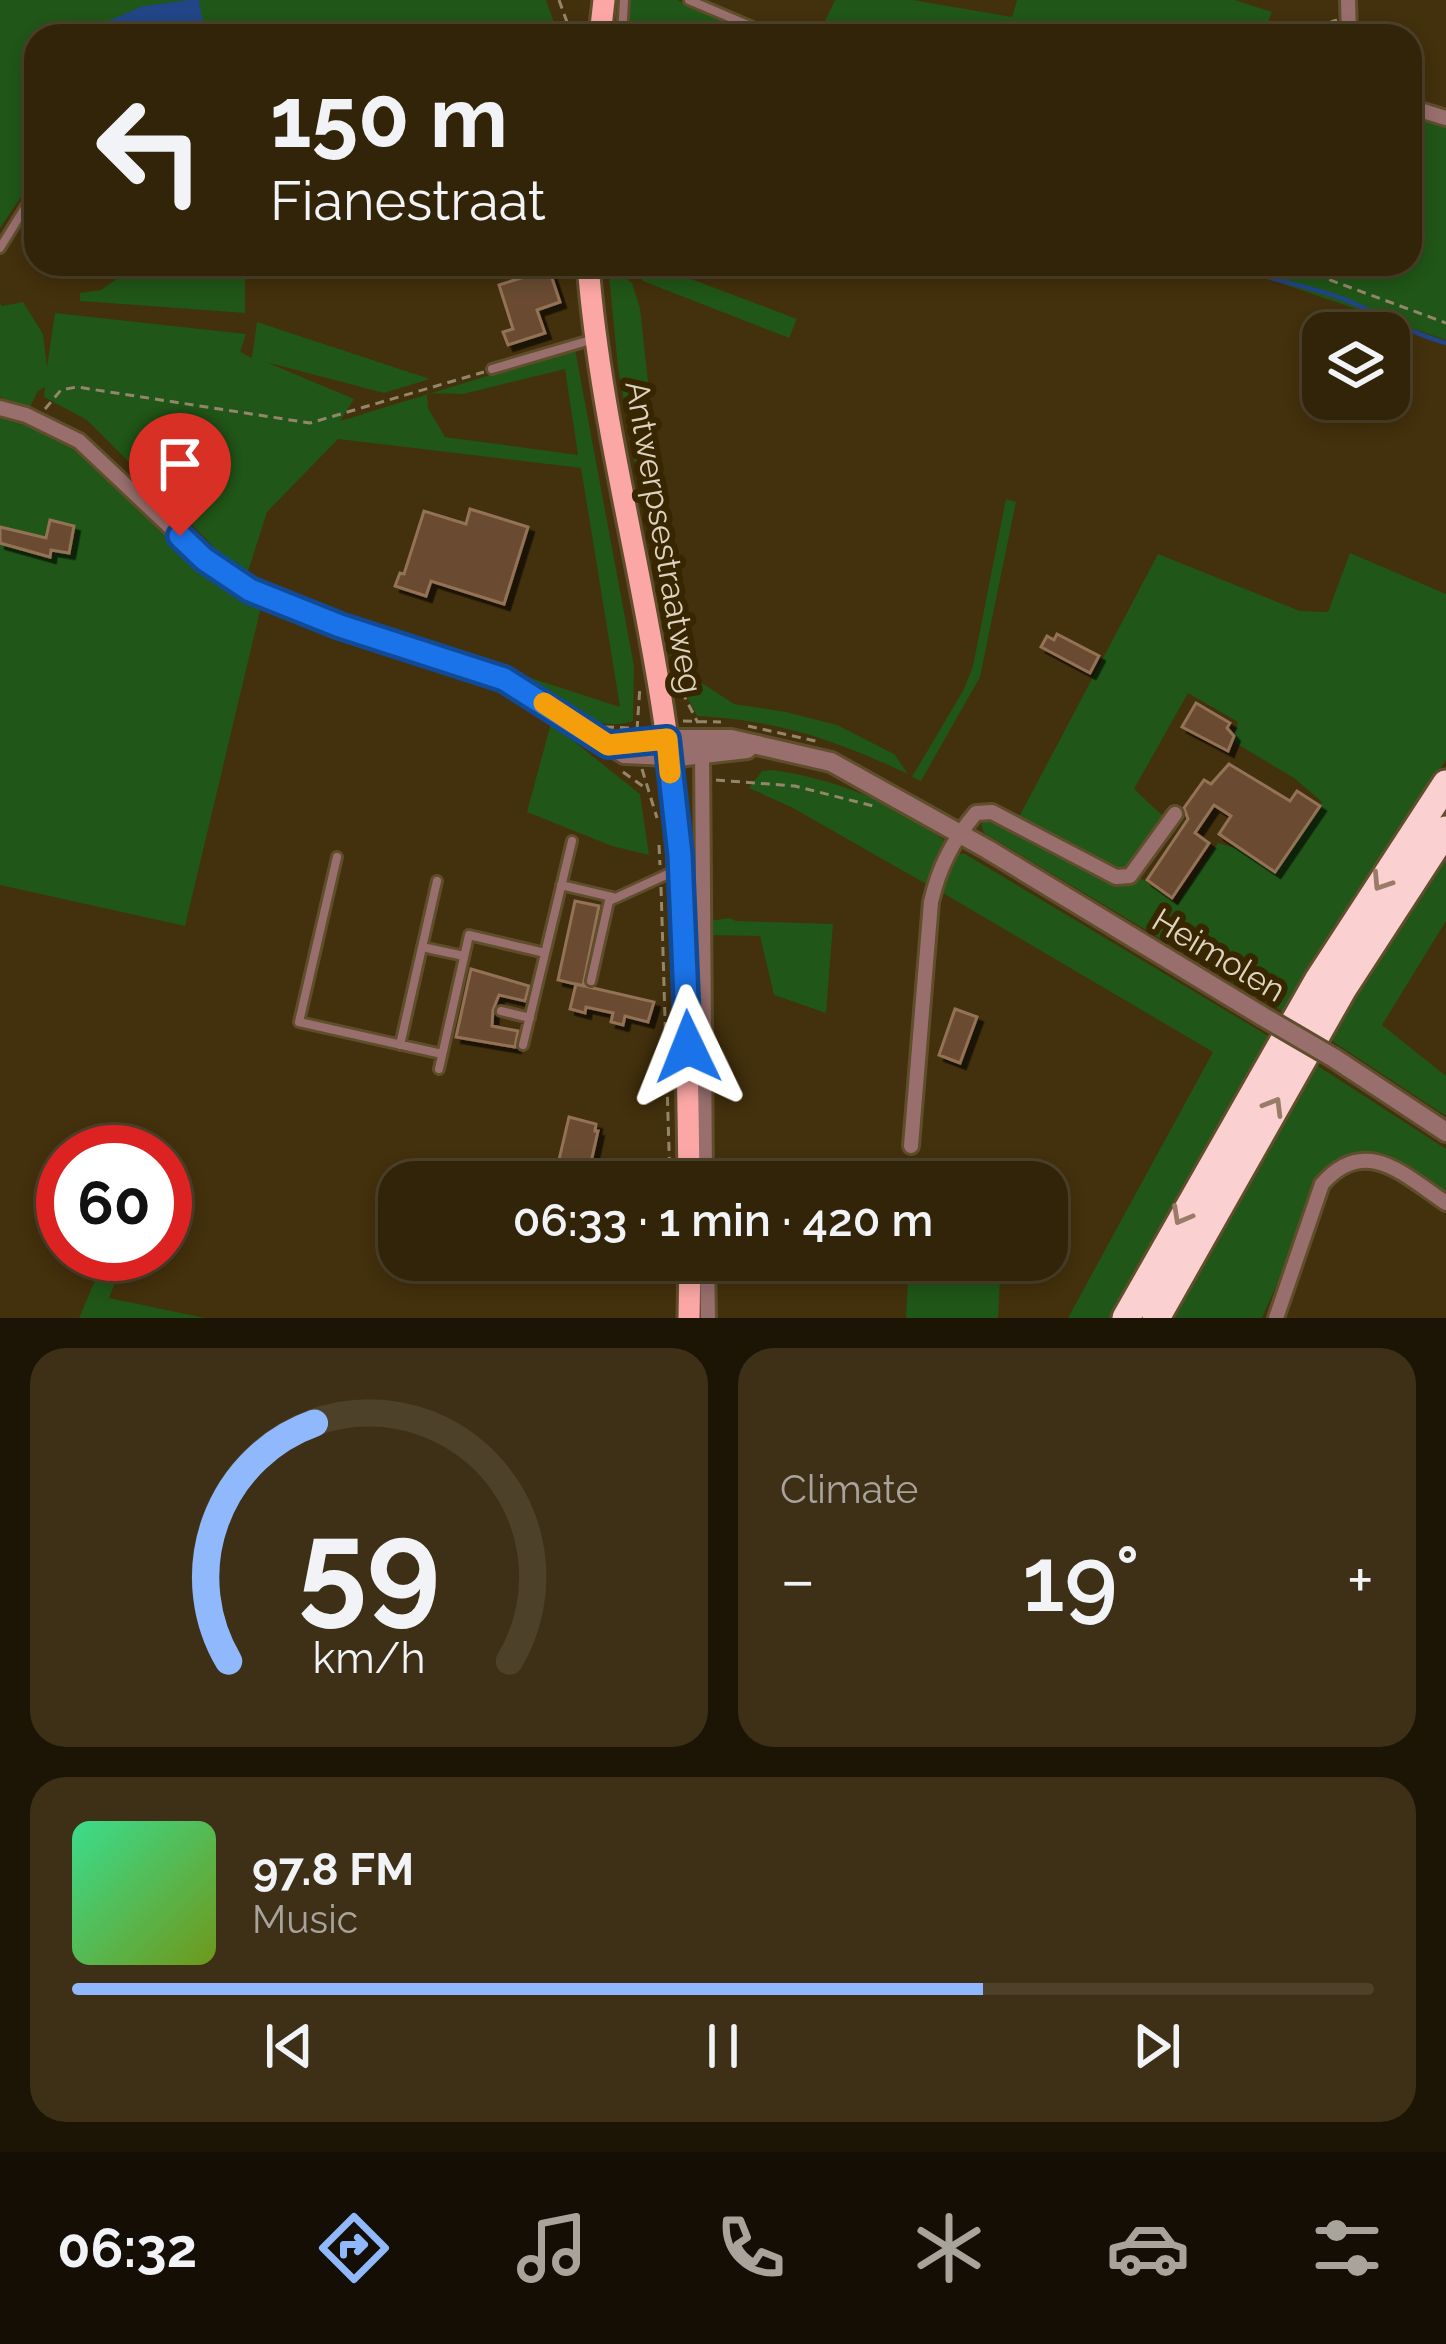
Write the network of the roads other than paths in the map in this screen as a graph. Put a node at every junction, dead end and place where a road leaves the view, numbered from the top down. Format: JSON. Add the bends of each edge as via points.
{"nodes":[{"id":1,"x":689,"y":0,"type":"edge"},
{"id":2,"x":746,"y":24,"type":"edge"},
{"id":3,"x":24,"y":209,"type":"edge"},
{"id":4,"x":0,"y":248,"type":"edge"},
{"id":5,"x":589,"y":276,"type":"edge"},
{"id":6,"x":594,"y":339,"type":"junction"},
{"id":7,"x":492,"y":369,"type":"road end"},
{"id":8,"x":0,"y":408,"type":"edge"},
{"id":9,"x":702,"y":746,"type":"junction"},
{"id":10,"x":668,"y":749,"type":"junction"},
{"id":11,"x":1446,"y":784,"type":"edge"},
{"id":12,"x":1175,"y":814,"type":"dead end"},
{"id":13,"x":1446,"y":830,"type":"edge"},
{"id":14,"x":959,"y":833,"type":"junction"},
{"id":15,"x":572,"y":841,"type":"dead end"},
{"id":16,"x":337,"y":857,"type":"dead end"},
{"id":17,"x":670,"y":872,"type":"junction"},
{"id":18,"x":437,"y":881,"type":"dead end"},
{"id":19,"x":562,"y":885,"type":"junction"},
{"id":20,"x":612,"y":897,"type":"junction"},
{"id":21,"x":422,"y":947,"type":"junction"},
{"id":22,"x":545,"y":953,"type":"junction"},
{"id":23,"x":464,"y":956,"type":"junction"},
{"id":24,"x":591,"y":981,"type":"dead end"},
{"id":25,"x":501,"y":1011,"type":"dead end"},
{"id":26,"x":530,"y":1018,"type":"junction"},
{"id":27,"x":400,"y":1045,"type":"junction"},
{"id":28,"x":523,"y":1045,"type":"dead end"},
{"id":29,"x":442,"y":1054,"type":"junction"},
{"id":30,"x":439,"y":1069,"type":"dead end"},
{"id":31,"x":1446,"y":1132,"type":"edge"},
{"id":32,"x":911,"y":1146,"type":"dead end"},
{"id":33,"x":688,"y":1161,"type":"edge"},
{"id":34,"x":705,"y":1161,"type":"edge"},
{"id":35,"x":1446,"y":1203,"type":"edge"},
{"id":36,"x":690,"y":1281,"type":"edge"},
{"id":37,"x":707,"y":1281,"type":"edge"},
{"id":38,"x":689,"y":1318,"type":"edge"},
{"id":39,"x":708,"y":1318,"type":"edge"},
{"id":40,"x":1126,"y":1318,"type":"edge"},
{"id":41,"x":1156,"y":1318,"type":"edge"},
{"id":42,"x":1276,"y":1318,"type":"edge"}],
"edges":[{"from":1,"to":2,"type":"lane"},
{"from":3,"to":4,"type":"lane"},
{"from":5,"to":6,"type":"main road","name":"Antwerpsestraatweg"},
{"from":6,"to":7,"type":"lane"},
{"from":6,"to":10,"type":"main road","name":"Antwerpsestraatweg"},
{"from":8,"to":10,"type":"street","via":[[80,441],[204,559],[250,590],[504,679],[624,757]]},
{"from":9,"to":10,"type":"street","name":"Heimolen"},
{"from":9,"to":14,"type":"street","name":"Heimolen","via":[[831,762]]},
{"from":9,"to":34,"type":"street"},
{"from":10,"to":17,"type":"main road","name":"Antwerpsestraatweg"},
{"from":11,"to":40,"type":"highway","one_way":true,"via":[[1277,1049]]},
{"from":12,"to":14,"type":"street","via":[[1130,877],[1116,878],[992,812],[976,813]]},
{"from":41,"to":13,"type":"highway","one_way":true,"via":[[1342,990]]},
{"from":14,"to":31,"type":"street","name":"Heimolen","bridge":true},
{"from":14,"to":32,"type":"street","via":[[931,902]]},
{"from":15,"to":19,"type":"lane"},
{"from":16,"to":27,"type":"lane","via":[[299,1022]]},
{"from":17,"to":20,"type":"lane"},
{"from":17,"to":33,"type":"main road","name":"Antwerpsestraatweg"},
{"from":18,"to":21,"type":"lane"},
{"from":19,"to":20,"type":"lane"},
{"from":19,"to":22,"type":"lane"},
{"from":20,"to":24,"type":"lane"},
{"from":21,"to":23,"type":"lane"},
{"from":21,"to":27,"type":"lane"},
{"from":22,"to":23,"type":"lane","via":[[469,935]]},
{"from":22,"to":26,"type":"lane"},
{"from":23,"to":29,"type":"lane"},
{"from":25,"to":26,"type":"lane"},
{"from":26,"to":28,"type":"lane"},
{"from":27,"to":29,"type":"lane"},
{"from":29,"to":30,"type":"lane"},
{"from":35,"to":42,"type":"street","via":[[1369,1159],[1337,1167],[1322,1184]]},
{"from":36,"to":38,"type":"main road"},
{"from":37,"to":39,"type":"street"}]}
